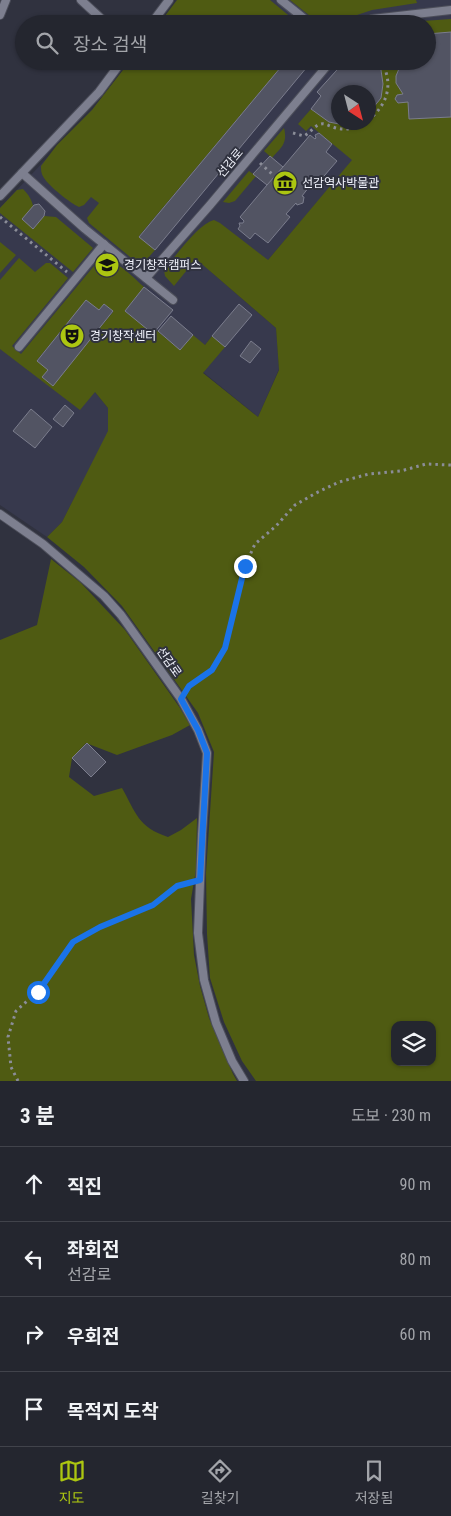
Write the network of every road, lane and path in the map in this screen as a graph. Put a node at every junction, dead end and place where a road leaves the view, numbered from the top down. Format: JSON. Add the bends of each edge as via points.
{"nodes":[{"id":1,"x":6,"y":0,"type":"edge"},
{"id":2,"x":82,"y":0,"type":"edge"},
{"id":3,"x":170,"y":0,"type":"edge"},
{"id":4,"x":281,"y":0,"type":"edge"},
{"id":5,"x":451,"y":10,"type":"edge"},
{"id":6,"x":0,"y":15,"type":"edge"},
{"id":7,"x":98,"y":15,"type":"edge"},
{"id":8,"x":158,"y":15,"type":"edge"},
{"id":9,"x":300,"y":15,"type":"edge"},
{"id":10,"x":407,"y":15,"type":"edge"},
{"id":11,"x":115,"y":70,"type":"edge"},
{"id":12,"x":323,"y":70,"type":"edge"},
{"id":13,"x":386,"y":70,"type":"edge"},
{"id":14,"x":376,"y":112,"type":"edge"},
{"id":15,"x":331,"y":126,"type":"edge"},
{"id":16,"x":293,"y":133,"type":"dead end"},
{"id":17,"x":256,"y":160,"type":"dead end"},
{"id":18,"x":22,"y":173,"type":"junction"},
{"id":19,"x":272,"y":174,"type":"dead end"},
{"id":20,"x":0,"y":196,"type":"edge"},
{"id":21,"x":0,"y":217,"type":"edge"},
{"id":22,"x":104,"y":244,"type":"junction"},
{"id":23,"x":146,"y":278,"type":"junction"},
{"id":24,"x":75,"y":279,"type":"junction"},
{"id":25,"x":173,"y":300,"type":"dead end"},
{"id":26,"x":19,"y":347,"type":"dead end"},
{"id":27,"x":451,"y":465,"type":"edge"},
{"id":28,"x":0,"y":514,"type":"edge"},
{"id":29,"x":181,"y":699,"type":"junction"},
{"id":30,"x":200,"y":880,"type":"junction"},
{"id":31,"x":18,"y":1081,"type":"edge"},
{"id":32,"x":244,"y":1081,"type":"edge"}],
"edges":[{"from":1,"to":6,"type":"lane"},
{"from":2,"to":7,"type":"lane"},
{"from":3,"to":8,"type":"lane"},
{"from":4,"to":9,"type":"lane"},
{"from":5,"to":10,"type":"lane"},
{"from":11,"to":18,"type":"lane","via":[[99,92]]},
{"from":12,"to":23,"type":"lane","name":"선감로"},
{"from":13,"to":14,"type":"path","via":[[388,91]]},
{"from":15,"to":16,"type":"path","via":[[317,125],[304,136]]},
{"from":17,"to":19,"type":"path"},
{"from":18,"to":20,"type":"lane"},
{"from":18,"to":22,"type":"lane"},
{"from":21,"to":24,"type":"path"},
{"from":22,"to":23,"type":"lane"},
{"from":22,"to":24,"type":"lane"},
{"from":23,"to":25,"type":"lane"},
{"from":24,"to":26,"type":"lane"},
{"from":27,"to":29,"type":"path","via":[[426,464],[401,471],[369,474],[339,482],[295,505],[255,544],[245,566],[225,648],[212,670],[189,686]]},
{"from":28,"to":29,"type":"lane","name":"선감로","via":[[43,544],[104,596]]},
{"from":29,"to":30,"type":"lane","name":"선감로","via":[[207,753]]},
{"from":30,"to":31,"type":"path","via":[[177,886],[153,905],[73,942],[38,992],[16,1011],[8,1037],[11,1067]]},
{"from":30,"to":32,"type":"lane","name":"선감로","via":[[198,933],[204,980],[216,1023]]}]}
